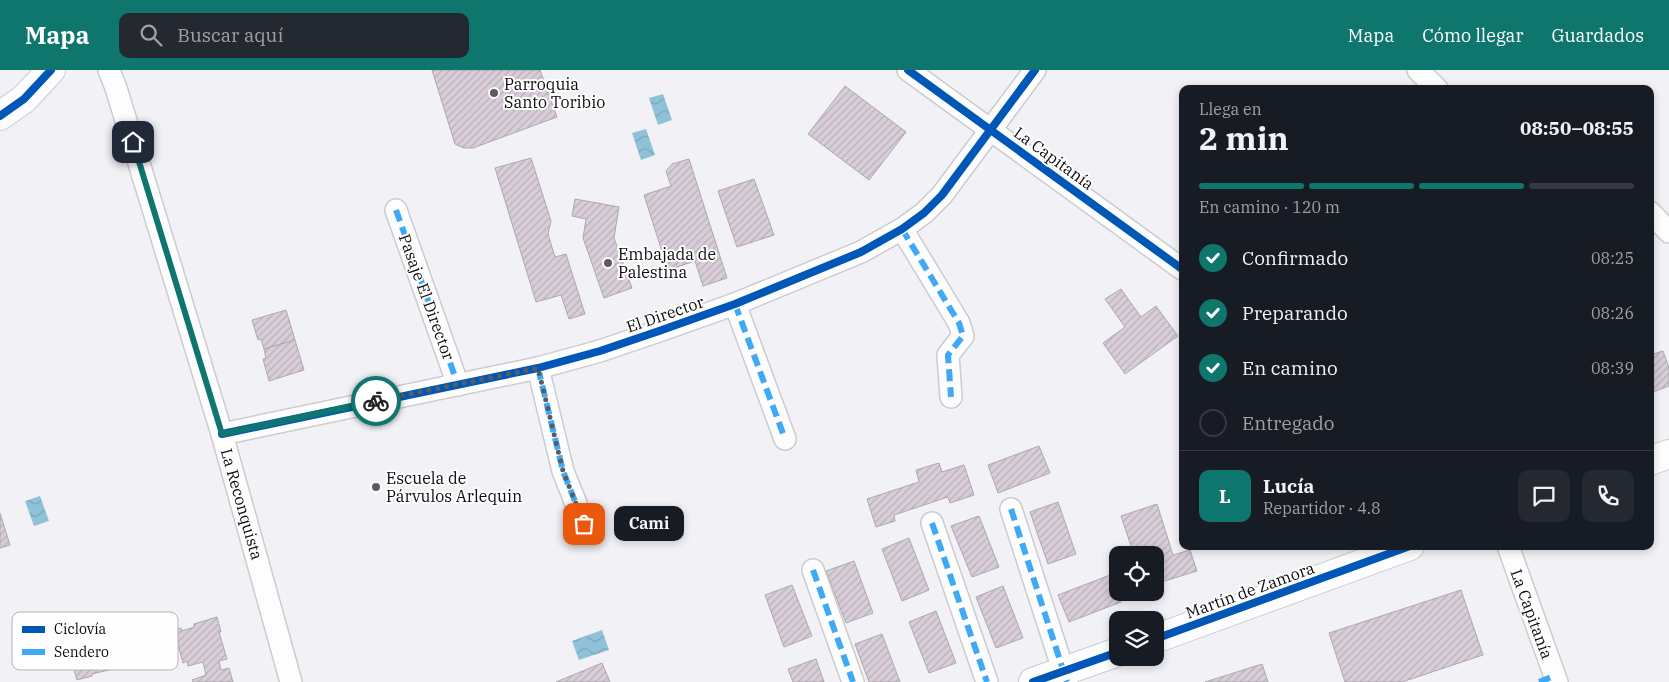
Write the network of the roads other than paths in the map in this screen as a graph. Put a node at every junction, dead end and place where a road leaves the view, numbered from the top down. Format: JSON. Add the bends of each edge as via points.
{"nodes":[{"id":1,"x":51,"y":70,"type":"edge"},
{"id":2,"x":109,"y":70,"type":"edge"},
{"id":3,"x":908,"y":70,"type":"edge"},
{"id":4,"x":1035,"y":70,"type":"edge"},
{"id":5,"x":1418,"y":70,"type":"edge"},
{"id":6,"x":1432,"y":85,"type":"edge"},
{"id":7,"x":0,"y":116,"type":"edge"},
{"id":8,"x":992,"y":129,"type":"junction"},
{"id":9,"x":396,"y":210,"type":"dead end"},
{"id":10,"x":1654,"y":216,"type":"edge"},
{"id":11,"x":902,"y":229,"type":"junction"},
{"id":12,"x":1669,"y":232,"type":"edge"},
{"id":13,"x":1179,"y":267,"type":"edge"},
{"id":14,"x":735,"y":304,"type":"junction"},
{"id":15,"x":538,"y":368,"type":"junction"},
{"id":16,"x":458,"y":384,"type":"junction"},
{"id":17,"x":951,"y":397,"type":"dead end"},
{"id":18,"x":222,"y":434,"type":"junction"},
{"id":19,"x":785,"y":439,"type":"dead end"},
{"id":20,"x":1669,"y":454,"type":"edge"},
{"id":21,"x":1654,"y":460,"type":"edge"},
{"id":22,"x":1010,"y":509,"type":"dead end"},
{"id":23,"x":932,"y":523,"type":"dead end"},
{"id":24,"x":584,"y":524,"type":"dead end"},
{"id":25,"x":1399,"y":550,"type":"edge"},
{"id":26,"x":1509,"y":550,"type":"edge"},
{"id":27,"x":812,"y":570,"type":"dead end"},
{"id":28,"x":1164,"y":636,"type":"edge"},
{"id":29,"x":1109,"y":656,"type":"edge"},
{"id":30,"x":1065,"y":677,"type":"edge"},
{"id":31,"x":1550,"y":680,"type":"edge"},
{"id":32,"x":292,"y":682,"type":"edge"},
{"id":33,"x":853,"y":682,"type":"edge"},
{"id":34,"x":987,"y":682,"type":"edge"},
{"id":35,"x":1034,"y":682,"type":"edge"}],
"edges":[{"from":1,"to":7,"type":"street","via":[[24,99]]},
{"from":2,"to":18,"type":"street","name":"La Reconquista"},
{"from":3,"to":8,"type":"street","name":"La Capitanía"},
{"from":4,"to":8,"type":"street","name":"El Director"},
{"from":5,"to":6,"type":"street"},
{"from":8,"to":11,"type":"street","name":"El Director","via":[[942,195]]},
{"from":8,"to":13,"type":"street","name":"La Capitanía"},
{"from":9,"to":16,"type":"street","name":"Pasaje El Director"},
{"from":10,"to":12,"type":"street"},
{"from":11,"to":14,"type":"street","name":"El Director","via":[[861,252]]},
{"from":11,"to":17,"type":"street","via":[[959,323],[962,336],[948,356]]},
{"from":14,"to":15,"type":"street","name":"El Director","via":[[617,345]]},
{"from":14,"to":19,"type":"street"},
{"from":15,"to":16,"type":"street","name":"El Director"},
{"from":15,"to":24,"type":"street","via":[[563,471]]},
{"from":16,"to":18,"type":"street","name":"El Director"},
{"from":18,"to":32,"type":"street","name":"La Reconquista"},
{"from":20,"to":21,"type":"street"},
{"from":22,"to":30,"type":"street"},
{"from":23,"to":34,"type":"street"},
{"from":25,"to":28,"type":"street","name":"Martín de Zamora"},
{"from":26,"to":31,"type":"street","name":"La Capitanía"},
{"from":27,"to":33,"type":"street"},
{"from":29,"to":30,"type":"street"},
{"from":30,"to":35,"type":"street"}]}
